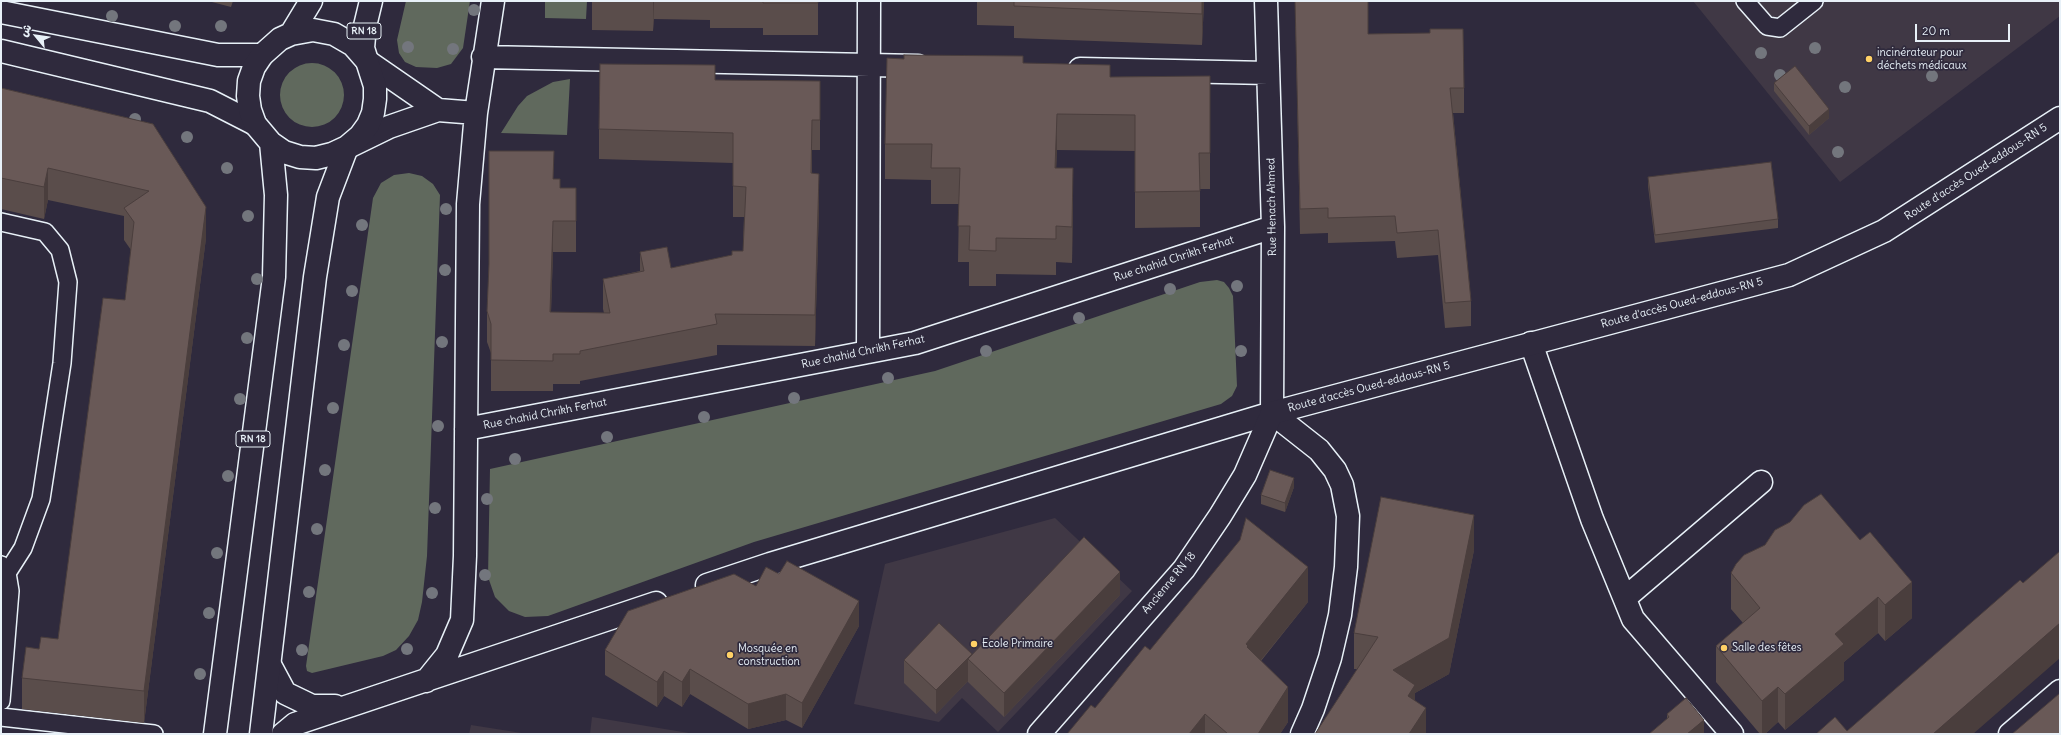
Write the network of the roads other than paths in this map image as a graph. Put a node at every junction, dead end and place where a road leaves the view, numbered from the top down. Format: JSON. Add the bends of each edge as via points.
{"nodes":[{"id":1,"x":311,"y":1,"type":"edge"},
{"id":2,"x":371,"y":1,"type":"edge"},
{"id":3,"x":493,"y":1,"type":"edge"},
{"id":4,"x":869,"y":1,"type":"edge"},
{"id":5,"x":1266,"y":1,"type":"edge"},
{"id":6,"x":1746,"y":1,"type":"edge"},
{"id":7,"x":1814,"y":1,"type":"edge"},
{"id":8,"x":9,"y":9,"type":"edge"},
{"id":9,"x":292,"y":34,"type":"junction"},
{"id":10,"x":1,"y":51,"type":"edge"},
{"id":11,"x":262,"y":55,"type":"junction"},
{"id":12,"x":483,"y":57,"type":"junction"},
{"id":13,"x":367,"y":62,"type":"junction"},
{"id":14,"x":868,"y":66,"type":"junction"},
{"id":15,"x":938,"y":67,"type":"edge"},
{"id":16,"x":1056,"y":69,"type":"edge"},
{"id":17,"x":1268,"y":73,"type":"junction"},
{"id":18,"x":438,"y":110,"type":"junction"},
{"id":19,"x":476,"y":113,"type":"junction"},
{"id":20,"x":2060,"y":118,"type":"edge"},
{"id":21,"x":255,"y":124,"type":"junction"},
{"id":22,"x":271,"y":143,"type":"junction"},
{"id":23,"x":347,"y":147,"type":"junction"},
{"id":24,"x":1,"y":222,"type":"edge"},
{"id":25,"x":1273,"y":227,"type":"junction"},
{"id":26,"x":1531,"y":342,"type":"junction"},
{"id":27,"x":868,"y":352,"type":"junction"},
{"id":28,"x":1272,"y":413,"type":"junction"},
{"id":29,"x":466,"y":429,"type":"junction"},
{"id":30,"x":1761,"y":482,"type":"dead end"},
{"id":31,"x":4,"y":569,"type":"edge"},
{"id":32,"x":1625,"y":598,"type":"junction"},
{"id":33,"x":270,"y":665,"type":"junction"},
{"id":34,"x":425,"y":682,"type":"junction"},
{"id":35,"x":2060,"y":691,"type":"edge"},
{"id":36,"x":1,"y":701,"type":"edge"},
{"id":37,"x":351,"y":705,"type":"junction"},
{"id":38,"x":1,"y":717,"type":"edge"},
{"id":39,"x":154,"y":734,"type":"edge"},
{"id":40,"x":215,"y":734,"type":"edge"},
{"id":41,"x":261,"y":734,"type":"edge"},
{"id":42,"x":283,"y":734,"type":"edge"},
{"id":43,"x":1039,"y":734,"type":"edge"},
{"id":44,"x":1302,"y":734,"type":"edge"},
{"id":45,"x":1732,"y":734,"type":"edge"},
{"id":46,"x":2010,"y":734,"type":"edge"}],
"edges":[{"from":1,"to":9,"type":"street"},
{"from":2,"to":13,"type":"street","number":"RN 18","via":[[363,48]]},
{"from":3,"to":12,"type":"street"},
{"from":4,"to":14,"type":"street"},
{"from":5,"to":17,"type":"street","name":"Rue Henach Ahmed"},
{"from":6,"to":7,"type":"lane","via":[[1767,26],[1780,28]]},
{"from":8,"to":11,"type":"street","via":[[218,56]]},
{"from":9,"to":11,"type":"street","via":[[280,38]]},
{"from":9,"to":13,"type":"street","via":[[313,30],[334,34],[353,45]]},
{"from":10,"to":21,"type":"street","via":[[210,101]]},
{"from":11,"to":21,"type":"street","via":[[249,81],[248,96]]},
{"from":12,"to":14,"type":"street"},
{"from":12,"to":19,"type":"street"},
{"from":13,"to":18,"type":"street"},
{"from":13,"to":23,"type":"street","via":[[375,86],[373,113],[360,136]]},
{"from":14,"to":15,"type":"street"},
{"from":14,"to":27,"type":"street"},
{"from":16,"to":17,"type":"street"},
{"from":17,"to":25,"type":"street","name":"Rue Henach Ahmed"},
{"from":18,"to":19,"type":"street"},
{"from":18,"to":23,"type":"street","via":[[389,127]]},
{"from":19,"to":29,"type":"street","via":[[468,204]]},
{"from":20,"to":26,"type":"street","name":"Route d'accès Oued-eddous-RN 5","via":[[1884,231],[1789,275]]},
{"from":21,"to":22,"type":"street"},
{"from":22,"to":23,"type":"street","via":[[284,152],[311,158],[332,154]]},
{"from":22,"to":40,"type":"street","number":"RN 18","via":[[276,194],[274,276]]},
{"from":23,"to":33,"type":"street","via":[[328,197],[315,277]]},
{"from":24,"to":31,"type":"lane","via":[[45,232],[60,250],[68,282],[62,363],[41,499],[22,548]]},
{"from":25,"to":27,"type":"street","name":"Rue chahid Chrikh Ferhat","via":[[914,343]]},
{"from":25,"to":28,"type":"street","name":"Rue Henach Ahmed"},
{"from":26,"to":28,"type":"street","name":"Route d'accès Oued-eddous-RN 5"},
{"from":26,"to":32,"type":"street","via":[[1592,519]]},
{"from":27,"to":29,"type":"street","name":"Rue chahid Chrikh Ferhat"},
{"from":28,"to":34,"type":"street","name":"Route d'accès Oued-eddous-RN 5","via":[[770,564]]},
{"from":28,"to":43,"type":"street","name":"Ancienne RN 18","via":[[1245,475],[1184,569]]},
{"from":28,"to":44,"type":"street","via":[[1319,450],[1335,470],[1342,485],[1348,516],[1346,568],[1340,616],[1330,658]]},
{"from":29,"to":34,"type":"street","via":[[462,620],[447,656]]},
{"from":30,"to":32,"type":"street"},
{"from":31,"to":36,"type":"lane","via":[[10,591]]},
{"from":32,"to":45,"type":"street","via":[[1633,619]]},
{"from":33,"to":37,"type":"street","via":[[285,693],[312,706]]},
{"from":33,"to":41,"type":"street"},
{"from":34,"to":37,"type":"street","name":"Route d'accès Oued-eddous-RN 5"},
{"from":35,"to":46,"type":"street"},
{"from":37,"to":42,"type":"street","via":[[295,724]]},
{"from":38,"to":39,"type":"lane"}]}
